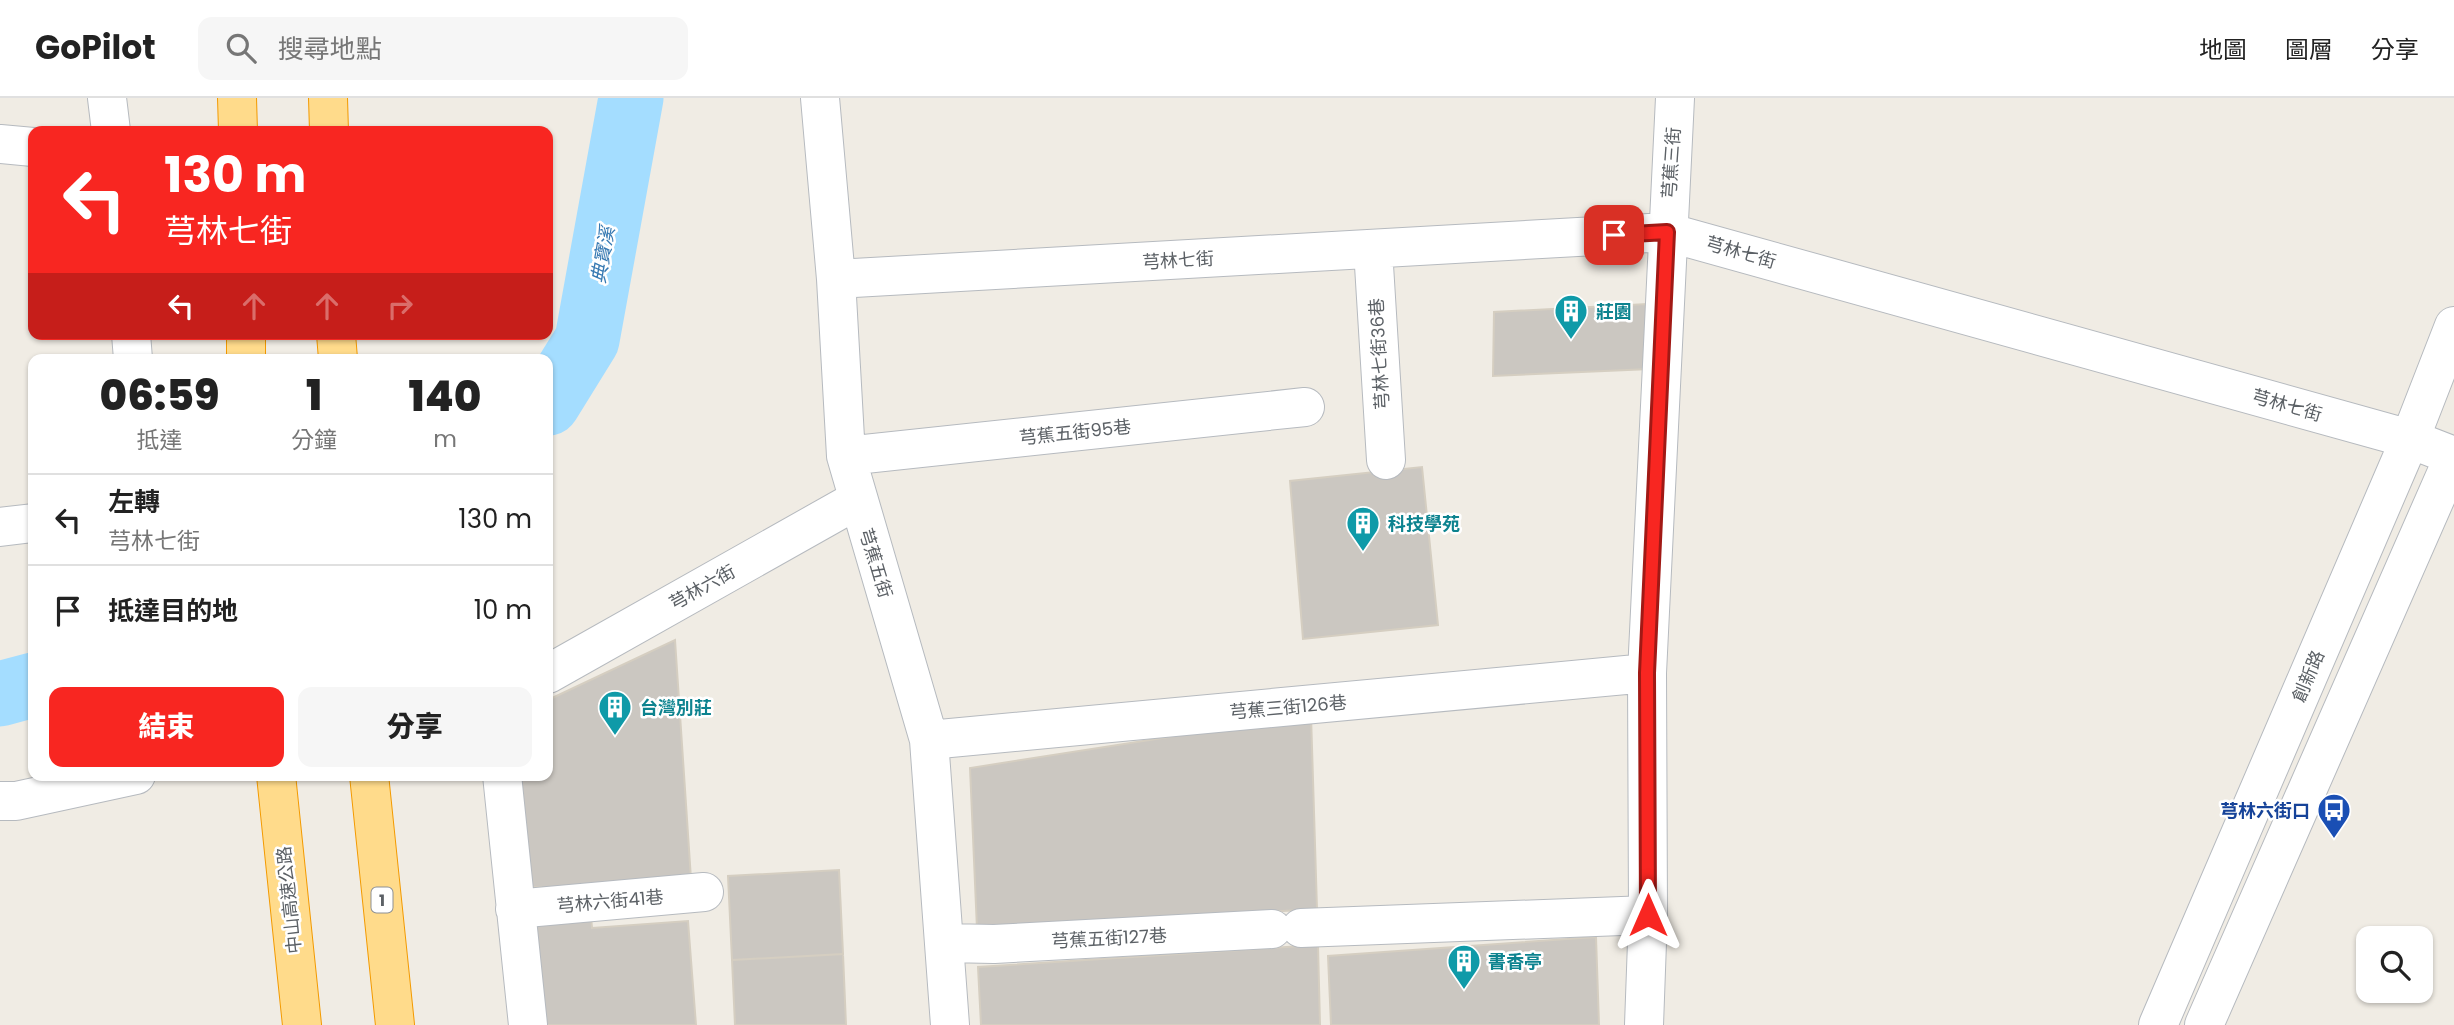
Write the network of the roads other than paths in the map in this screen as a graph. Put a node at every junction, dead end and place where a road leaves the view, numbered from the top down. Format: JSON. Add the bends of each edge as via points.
{"nodes":[{"id":1,"x":107,"y":98,"type":"edge"},
{"id":2,"x":237,"y":98,"type":"edge"},
{"id":3,"x":328,"y":98,"type":"edge"},
{"id":4,"x":820,"y":98,"type":"edge"},
{"id":5,"x":1675,"y":98,"type":"edge"},
{"id":6,"x":110,"y":126,"type":"edge"},
{"id":7,"x":238,"y":126,"type":"edge"},
{"id":8,"x":329,"y":126,"type":"edge"},
{"id":9,"x":0,"y":144,"type":"edge"},
{"id":10,"x":28,"y":147,"type":"edge"},
{"id":11,"x":1667,"y":232,"type":"junction"},
{"id":12,"x":1373,"y":248,"type":"junction"},
{"id":13,"x":836,"y":279,"type":"junction"},
{"id":14,"x":2454,"y":326,"type":"edge"},
{"id":15,"x":1305,"y":407,"type":"dead end"},
{"id":16,"x":2410,"y":439,"type":"junction"},
{"id":17,"x":846,"y":456,"type":"junction"},
{"id":18,"x":2454,"y":456,"type":"edge"},
{"id":19,"x":1385,"y":460,"type":"dead end"},
{"id":20,"x":857,"y":500,"type":"junction"},
{"id":21,"x":28,"y":524,"type":"edge"},
{"id":22,"x":0,"y":527,"type":"edge"},
{"id":23,"x":553,"y":671,"type":"edge"},
{"id":24,"x":1647,"y":673,"type":"junction"},
{"id":25,"x":929,"y":740,"type":"junction"},
{"id":26,"x":108,"y":781,"type":"edge"},
{"id":27,"x":277,"y":781,"type":"edge"},
{"id":28,"x":370,"y":781,"type":"edge"},
{"id":29,"x":503,"y":781,"type":"edge"},
{"id":30,"x":0,"y":802,"type":"edge"},
{"id":31,"x":704,"y":892,"type":"dead end"},
{"id":32,"x":515,"y":909,"type":"junction"},
{"id":33,"x":1648,"y":915,"type":"junction"},
{"id":34,"x":946,"y":943,"type":"junction"},
{"id":35,"x":302,"y":1025,"type":"edge"},
{"id":36,"x":395,"y":1025,"type":"edge"},
{"id":37,"x":528,"y":1025,"type":"edge"},
{"id":38,"x":950,"y":1025,"type":"edge"},
{"id":39,"x":1644,"y":1025,"type":"edge"},
{"id":40,"x":2158,"y":1025,"type":"edge"},
{"id":41,"x":2204,"y":1025,"type":"edge"}],
"edges":[{"from":1,"to":6,"type":"street"},
{"from":2,"to":7,"type":"highway"},
{"from":3,"to":8,"type":"highway"},
{"from":4,"to":13,"type":"street","name":"芎蕉五街"},
{"from":5,"to":11,"type":"street","name":"芎蕉三街"},
{"from":9,"to":10,"type":"street"},
{"from":11,"to":12,"type":"street","name":"芎林七街"},
{"from":11,"to":16,"type":"street","name":"芎林七街"},
{"from":11,"to":24,"type":"street","name":"芎蕉三街"},
{"from":12,"to":13,"type":"street","name":"芎林七街"},
{"from":12,"to":19,"type":"street","name":"芎林七街36巷"},
{"from":13,"to":17,"type":"street","name":"芎蕉五街"},
{"from":14,"to":16,"type":"street","name":"創新路"},
{"from":15,"to":17,"type":"street","name":"芎蕉五街95巷"},
{"from":16,"to":18,"type":"street","name":"芎林七街"},
{"from":16,"to":40,"type":"street","name":"創新路"},
{"from":17,"to":20,"type":"street","name":"芎蕉五街"},
{"from":18,"to":41,"type":"street"},
{"from":20,"to":23,"type":"street","name":"芎林六街"},
{"from":20,"to":25,"type":"street","name":"芎蕉五街"},
{"from":21,"to":22,"type":"street"},
{"from":24,"to":25,"type":"street","name":"芎蕉三街126巷"},
{"from":24,"to":33,"type":"street","name":"芎蕉三街"},
{"from":25,"to":34,"type":"street","name":"芎蕉五街"},
{"from":26,"to":30,"type":"street"},
{"from":27,"to":35,"type":"highway","name":"中山高速公路"},
{"from":28,"to":36,"type":"highway","number":"1"},
{"from":29,"to":32,"type":"street"},
{"from":31,"to":32,"type":"street","name":"芎林六街41巷"},
{"from":32,"to":37,"type":"street"},
{"from":33,"to":34,"type":"street","name":"芎蕉五街127巷"},
{"from":33,"to":39,"type":"street","name":"芎蕉三街"},
{"from":34,"to":38,"type":"street","name":"芎蕉五街"}]}
